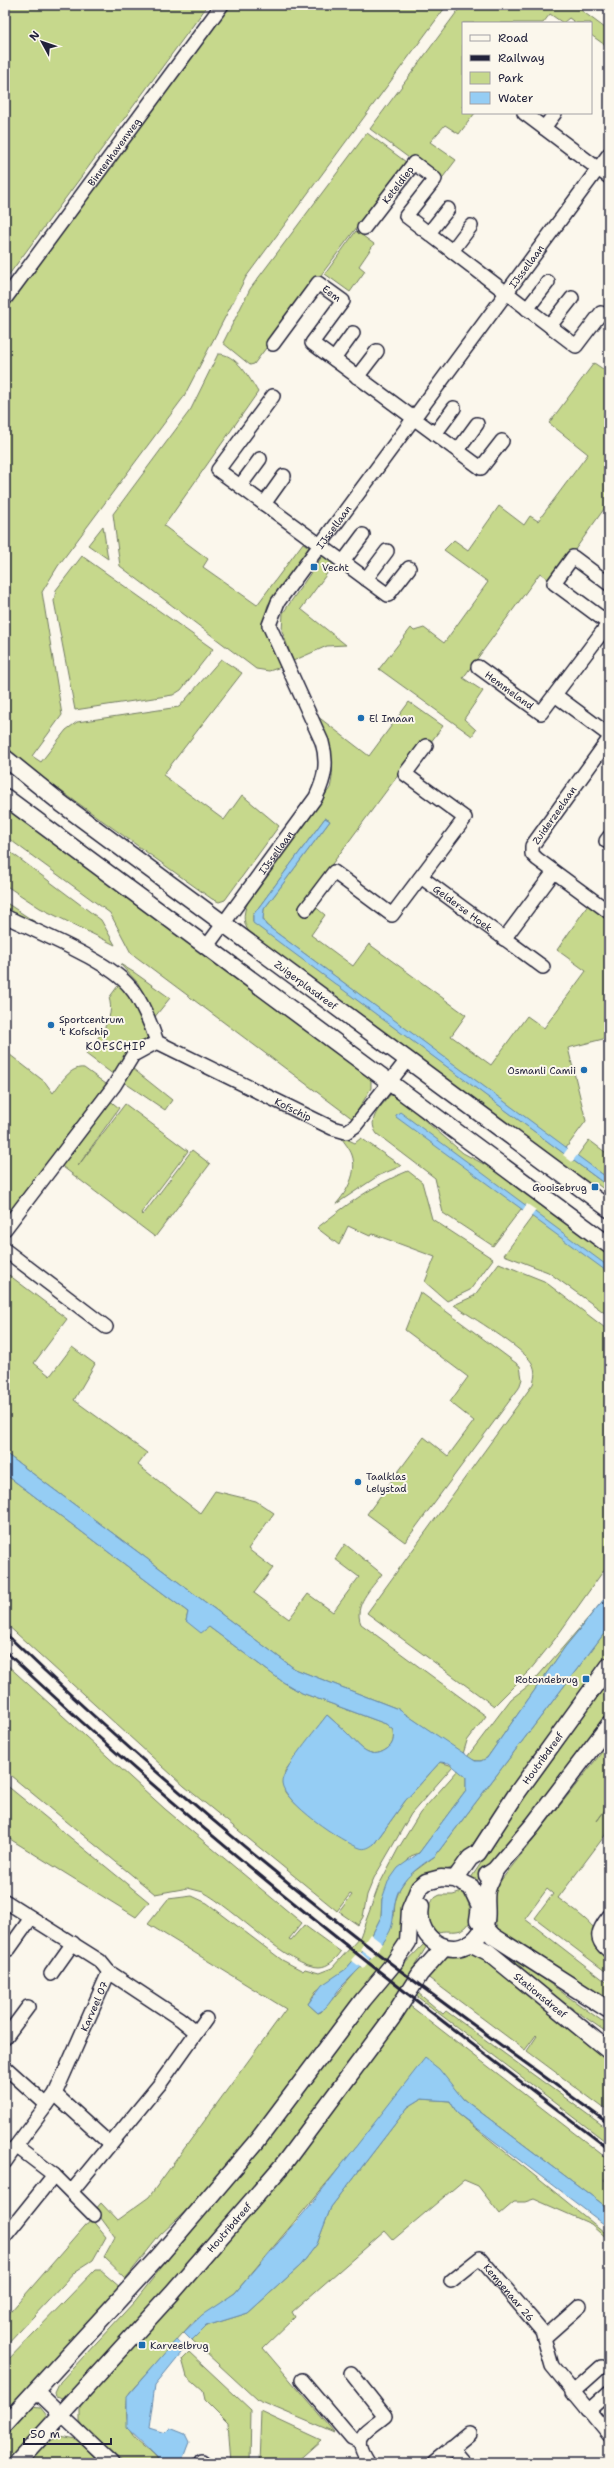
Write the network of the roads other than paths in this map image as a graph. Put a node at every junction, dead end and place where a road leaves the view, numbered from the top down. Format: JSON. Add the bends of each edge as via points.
{"nodes":[{"id":1,"x":222,"y":5,"type":"edge"},
{"id":2,"x":525,"y":114,"type":"edge"},
{"id":3,"x":554,"y":114,"type":"edge"},
{"id":4,"x":544,"y":128,"type":"junction"},
{"id":5,"x":609,"y":154,"type":"edge"},
{"id":6,"x":598,"y":169,"type":"junction"},
{"id":7,"x":609,"y":177,"type":"edge"},
{"id":8,"x":448,"y":209,"type":"dead end"},
{"id":9,"x":471,"y":226,"type":"dead end"},
{"id":10,"x":364,"y":228,"type":"dead end"},
{"id":11,"x":429,"y":233,"type":"junction"},
{"id":12,"x":452,"y":251,"type":"junction"},
{"id":13,"x":548,"y":282,"type":"dead end"},
{"id":14,"x":507,"y":293,"type":"junction"},
{"id":15,"x":572,"y":298,"type":"dead end"},
{"id":16,"x":5,"y":299,"type":"edge"},
{"id":17,"x":527,"y":309,"type":"junction"},
{"id":18,"x":601,"y":313,"type":"dead end"},
{"id":19,"x":550,"y":326,"type":"junction"},
{"id":20,"x":353,"y":333,"type":"dead end"},
{"id":21,"x":273,"y":344,"type":"dead end"},
{"id":22,"x":377,"y":351,"type":"dead end"},
{"id":23,"x":334,"y":359,"type":"junction"},
{"id":24,"x":357,"y":377,"type":"junction"},
{"id":25,"x":273,"y":396,"type":"dead end"},
{"id":26,"x":454,"y":408,"type":"dead end"},
{"id":27,"x":414,"y":418,"type":"junction"},
{"id":28,"x":477,"y":424,"type":"dead end"},
{"id":29,"x":435,"y":434,"type":"junction"},
{"id":30,"x":502,"y":441,"type":"dead end"},
{"id":31,"x":458,"y":450,"type":"junction"},
{"id":32,"x":260,"y":459,"type":"dead end"},
{"id":33,"x":284,"y":476,"type":"dead end"},
{"id":34,"x":240,"y":486,"type":"junction"},
{"id":35,"x":264,"y":504,"type":"junction"},
{"id":36,"x":363,"y":535,"type":"dead end"},
{"id":37,"x":320,"y":545,"type":"junction"},
{"id":38,"x":386,"y":551,"type":"dead end"},
{"id":39,"x":343,"y":562,"type":"junction"},
{"id":40,"x":409,"y":568,"type":"dead end"},
{"id":41,"x":366,"y":579,"type":"junction"},
{"id":42,"x":609,"y":584,"type":"edge"},
{"id":43,"x":609,"y":623,"type":"edge"},
{"id":44,"x":478,"y":667,"type":"dead end"},
{"id":45,"x":555,"y":695,"type":"junction"},
{"id":46,"x":609,"y":736,"type":"edge"},
{"id":47,"x":609,"y":739,"type":"edge"},
{"id":48,"x":426,"y":746,"type":"dead end"},
{"id":49,"x":5,"y":758,"type":"edge"},
{"id":50,"x":5,"y":797,"type":"edge"},
{"id":51,"x":554,"y":872,"type":"junction"},
{"id":52,"x":421,"y":876,"type":"junction"},
{"id":53,"x":306,"y":909,"type":"dead end"},
{"id":54,"x":609,"y":912,"type":"edge"},
{"id":55,"x":5,"y":916,"type":"edge"},
{"id":56,"x":224,"y":924,"type":"junction"},
{"id":57,"x":504,"y":939,"type":"junction"},
{"id":58,"x":207,"y":946,"type":"junction"},
{"id":59,"x":543,"y":967,"type":"dead end"},
{"id":60,"x":156,"y":1042,"type":"junction"},
{"id":61,"x":408,"y":1060,"type":"junction"},
{"id":62,"x":390,"y":1082,"type":"junction"},
{"id":63,"x":609,"y":1209,"type":"edge"},
{"id":64,"x":5,"y":1229,"type":"edge"},
{"id":65,"x":609,"y":1245,"type":"edge"},
{"id":66,"x":5,"y":1250,"type":"edge"},
{"id":67,"x":106,"y":1327,"type":"dead end"},
{"id":68,"x":609,"y":1666,"type":"edge"},
{"id":69,"x":609,"y":1725,"type":"edge"},
{"id":70,"x":470,"y":1889,"type":"junction"},
{"id":71,"x":5,"y":1901,"type":"edge"},
{"id":72,"x":609,"y":1916,"type":"edge"},
{"id":73,"x":31,"y":1918,"type":"junction"},
{"id":74,"x":481,"y":1923,"type":"junction"},
{"id":75,"x":429,"y":1939,"type":"junction"},
{"id":76,"x":73,"y":1943,"type":"junction"},
{"id":77,"x":470,"y":1943,"type":"junction"},
{"id":78,"x":9,"y":1949,"type":"dead end"},
{"id":79,"x":609,"y":1952,"type":"edge"},
{"id":80,"x":109,"y":1972,"type":"junction"},
{"id":81,"x":51,"y":1974,"type":"dead end"},
{"id":82,"x":28,"y":2007,"type":"dead end"},
{"id":83,"x":609,"y":2010,"type":"edge"},
{"id":84,"x":206,"y":2019,"type":"dead end"},
{"id":85,"x":196,"y":2032,"type":"junction"},
{"id":86,"x":5,"y":2038,"type":"edge"},
{"id":87,"x":609,"y":2051,"type":"edge"},
{"id":88,"x":5,"y":2067,"type":"edge"},
{"id":89,"x":51,"y":2100,"type":"junction"},
{"id":90,"x":110,"y":2144,"type":"junction"},
{"id":91,"x":16,"y":2146,"type":"junction"},
{"id":92,"x":5,"y":2162,"type":"edge"},
{"id":93,"x":54,"y":2175,"type":"junction"},
{"id":94,"x":72,"y":2191,"type":"junction"},
{"id":95,"x":94,"y":2215,"type":"dead end"},
{"id":96,"x":5,"y":2236,"type":"edge"},
{"id":97,"x":451,"y":2282,"type":"dead end"},
{"id":98,"x":580,"y":2306,"type":"dead end"},
{"id":99,"x":544,"y":2338,"type":"junction"},
{"id":100,"x":601,"y":2367,"type":"dead end"},
{"id":101,"x":350,"y":2373,"type":"dead end"},
{"id":102,"x":302,"y":2380,"type":"dead end"},
{"id":103,"x":36,"y":2391,"type":"junction"},
{"id":104,"x":609,"y":2392,"type":"edge"},
{"id":105,"x":572,"y":2393,"type":"junction"},
{"id":106,"x":588,"y":2410,"type":"junction"},
{"id":107,"x":62,"y":2415,"type":"junction"},
{"id":108,"x":5,"y":2424,"type":"edge"},
{"id":109,"x":469,"y":2434,"type":"dead end"},
{"id":110,"x":609,"y":2435,"type":"edge"},
{"id":111,"x":359,"y":2442,"type":"junction"},
{"id":112,"x":452,"y":2448,"type":"junction"},
{"id":113,"x":17,"y":2463,"type":"edge"},
{"id":114,"x":112,"y":2463,"type":"edge"},
{"id":115,"x":369,"y":2463,"type":"edge"},
{"id":116,"x":434,"y":2463,"type":"edge"},
{"id":117,"x":464,"y":2463,"type":"edge"}],
"edges":[{"from":1,"to":16,"type":"street","name":"Binnenhavenweg"},
{"from":2,"to":4,"type":"street"},
{"from":3,"to":4,"type":"street"},
{"from":4,"to":6,"type":"street"},
{"from":5,"to":6,"type":"street","name":"IJssellaan"},
{"from":6,"to":7,"type":"street"},
{"from":6,"to":14,"type":"street","name":"IJssellaan"},
{"from":8,"to":11,"type":"street"},
{"from":9,"to":12,"type":"street"},
{"from":10,"to":11,"type":"street","name":"Keteldiep","via":[[414,163],[435,179],[406,216]]},
{"from":11,"to":12,"type":"street","name":"Keteldiep"},
{"from":12,"to":14,"type":"street","name":"Keteldiep"},
{"from":13,"to":17,"type":"street"},
{"from":14,"to":17,"type":"street","name":"Keteldiep"},
{"from":14,"to":27,"type":"street","name":"IJssellaan"},
{"from":15,"to":19,"type":"street"},
{"from":17,"to":19,"type":"street","name":"Keteldiep"},
{"from":18,"to":19,"type":"street","name":"Keteldiep","via":[[576,346]]},
{"from":20,"to":23,"type":"street"},
{"from":21,"to":23,"type":"street","name":"Eem","via":[[318,283],[343,301],[312,343]]},
{"from":22,"to":24,"type":"street"},
{"from":23,"to":24,"type":"street","name":"Eem"},
{"from":24,"to":27,"type":"street","name":"Eem"},
{"from":25,"to":34,"type":"street","via":[[218,470]]},
{"from":26,"to":29,"type":"street"},
{"from":27,"to":29,"type":"street","name":"Eem"},
{"from":27,"to":37,"type":"street","name":"IJssellaan"},
{"from":28,"to":31,"type":"street"},
{"from":29,"to":31,"type":"street","name":"Eem"},
{"from":30,"to":31,"type":"street","name":"Eem","via":[[482,468]]},
{"from":32,"to":34,"type":"street"},
{"from":33,"to":35,"type":"street"},
{"from":34,"to":35,"type":"street"},
{"from":35,"to":37,"type":"street"},
{"from":36,"to":39,"type":"street"},
{"from":37,"to":39,"type":"street"},
{"from":37,"to":56,"type":"street","name":"IJssellaan","via":[[278,602],[269,626],[322,742],[326,754],[324,780],[316,797]]},
{"from":38,"to":41,"type":"street"},
{"from":39,"to":41,"type":"street"},
{"from":40,"to":41,"type":"street","via":[[388,596]]},
{"from":42,"to":43,"type":"street","name":"Hemmeland","via":[[573,557],[554,583]]},
{"from":43,"to":45,"type":"street","name":"Hemmeland"},
{"from":44,"to":45,"type":"street","name":"Hemmeland","via":[[541,714]]},
{"from":45,"to":46,"type":"street"},
{"from":47,"to":51,"type":"street","name":"Zuiderzeelaan","via":[[534,840],[532,854]]},
{"from":48,"to":52,"type":"street","via":[[406,774],[465,818]]},
{"from":49,"to":56,"type":"main road","name":"Zuigerplasdreef","via":[[62,804]]},
{"from":50,"to":58,"type":"main road"},
{"from":51,"to":54,"type":"street","name":"Zuiderzeelaan"},
{"from":51,"to":57,"type":"street"},
{"from":52,"to":53,"type":"street","via":[[392,915],[334,872]]},
{"from":52,"to":57,"type":"street","name":"Gelderse Hoek"},
{"from":55,"to":60,"type":"street","via":[[115,973],[131,987],[153,1030]]},
{"from":56,"to":58,"type":"street","name":"IJssellaan"},
{"from":56,"to":61,"type":"main road","name":"Zuigerplasdreef"},
{"from":57,"to":59,"type":"street","name":"Gelderse Hoek"},
{"from":58,"to":62,"type":"main road"},
{"from":60,"to":62,"type":"street","name":"Kofschip","via":[[332,1128],[346,1132],[355,1126]]},
{"from":60,"to":64,"type":"street","via":[[133,1055],[114,1086]]},
{"from":61,"to":62,"type":"street","name":"Kofschip"},
{"from":61,"to":63,"type":"main road","name":"Zuigerplasdreef"},
{"from":62,"to":65,"type":"main road"},
{"from":66,"to":67,"type":"street"},
{"from":68,"to":70,"type":"main road","name":"Houtribdreef","via":[[517,1793],[478,1852]]},
{"from":69,"to":70,"type":"main road","via":[[533,1825],[495,1870],[487,1891]]},
{"from":70,"to":74,"type":"main road","via":[[487,1918]]},
{"from":70,"to":75,"type":"main road","via":[[434,1888],[424,1899],[419,1918]]},
{"from":71,"to":73,"type":"street"},
{"from":72,"to":79,"type":"street","via":[[600,1928],[599,1940],[600,1945]]},
{"from":73,"to":76,"type":"street"},
{"from":73,"to":78,"type":"street"},
{"from":74,"to":75,"type":"main road","via":[[461,1937]]},
{"from":74,"to":77,"type":"main road","via":[[477,1937]]},
{"from":74,"to":83,"type":"main road","name":"Stationsdreef","via":[[503,1944]]},
{"from":75,"to":77,"type":"main road","via":[[454,1948]]},
{"from":75,"to":103,"type":"main road","via":[[404,1960],[394,1963],[257,2140],[160,2255]]},
{"from":75,"to":107,"type":"main road","name":"Houtribdreef","via":[[420,1974],[392,2018],[282,2166]]},
{"from":76,"to":80,"type":"street","via":[[100,1961]]},
{"from":76,"to":81,"type":"street"},
{"from":77,"to":87,"type":"main road","name":"Stationsdreef","via":[[488,1952]]},
{"from":80,"to":85,"type":"street","name":"Karveel 07"},
{"from":80,"to":89,"type":"street","name":"Karveel 07"},
{"from":82,"to":86,"type":"street"},
{"from":84,"to":85,"type":"street"},
{"from":85,"to":90,"type":"street","via":[[159,2085]]},
{"from":88,"to":89,"type":"street"},
{"from":89,"to":90,"type":"street"},
{"from":89,"to":91,"type":"street","name":"Karveel 07"},
{"from":90,"to":94,"type":"street"},
{"from":91,"to":92,"type":"street","name":"Karveel 07"},
{"from":91,"to":93,"type":"street"},
{"from":93,"to":94,"type":"street"},
{"from":93,"to":96,"type":"street"},
{"from":94,"to":95,"type":"street"},
{"from":97,"to":99,"type":"street","name":"Kempenaar 26","via":[[480,2258],[542,2331]]},
{"from":98,"to":99,"type":"street"},
{"from":99,"to":105,"type":"street","name":"Kempenaar 26","via":[[552,2366]]},
{"from":100,"to":105,"type":"street"},
{"from":101,"to":111,"type":"street","via":[[385,2416],[362,2435]]},
{"from":102,"to":111,"type":"street","via":[[352,2439]]},
{"from":103,"to":107,"type":"street"},
{"from":103,"to":108,"type":"main road"},
{"from":104,"to":106,"type":"street"},
{"from":105,"to":106,"type":"street","name":"Kempenaar 26"},
{"from":106,"to":110,"type":"street","name":"Kempenaar 26"},
{"from":107,"to":113,"type":"main road","name":"Houtribdreef"},
{"from":107,"to":114,"type":"street"},
{"from":109,"to":112,"type":"street"},
{"from":111,"to":115,"type":"street","via":[[359,2448]]},
{"from":112,"to":116,"type":"street"},
{"from":112,"to":117,"type":"street"}]}
